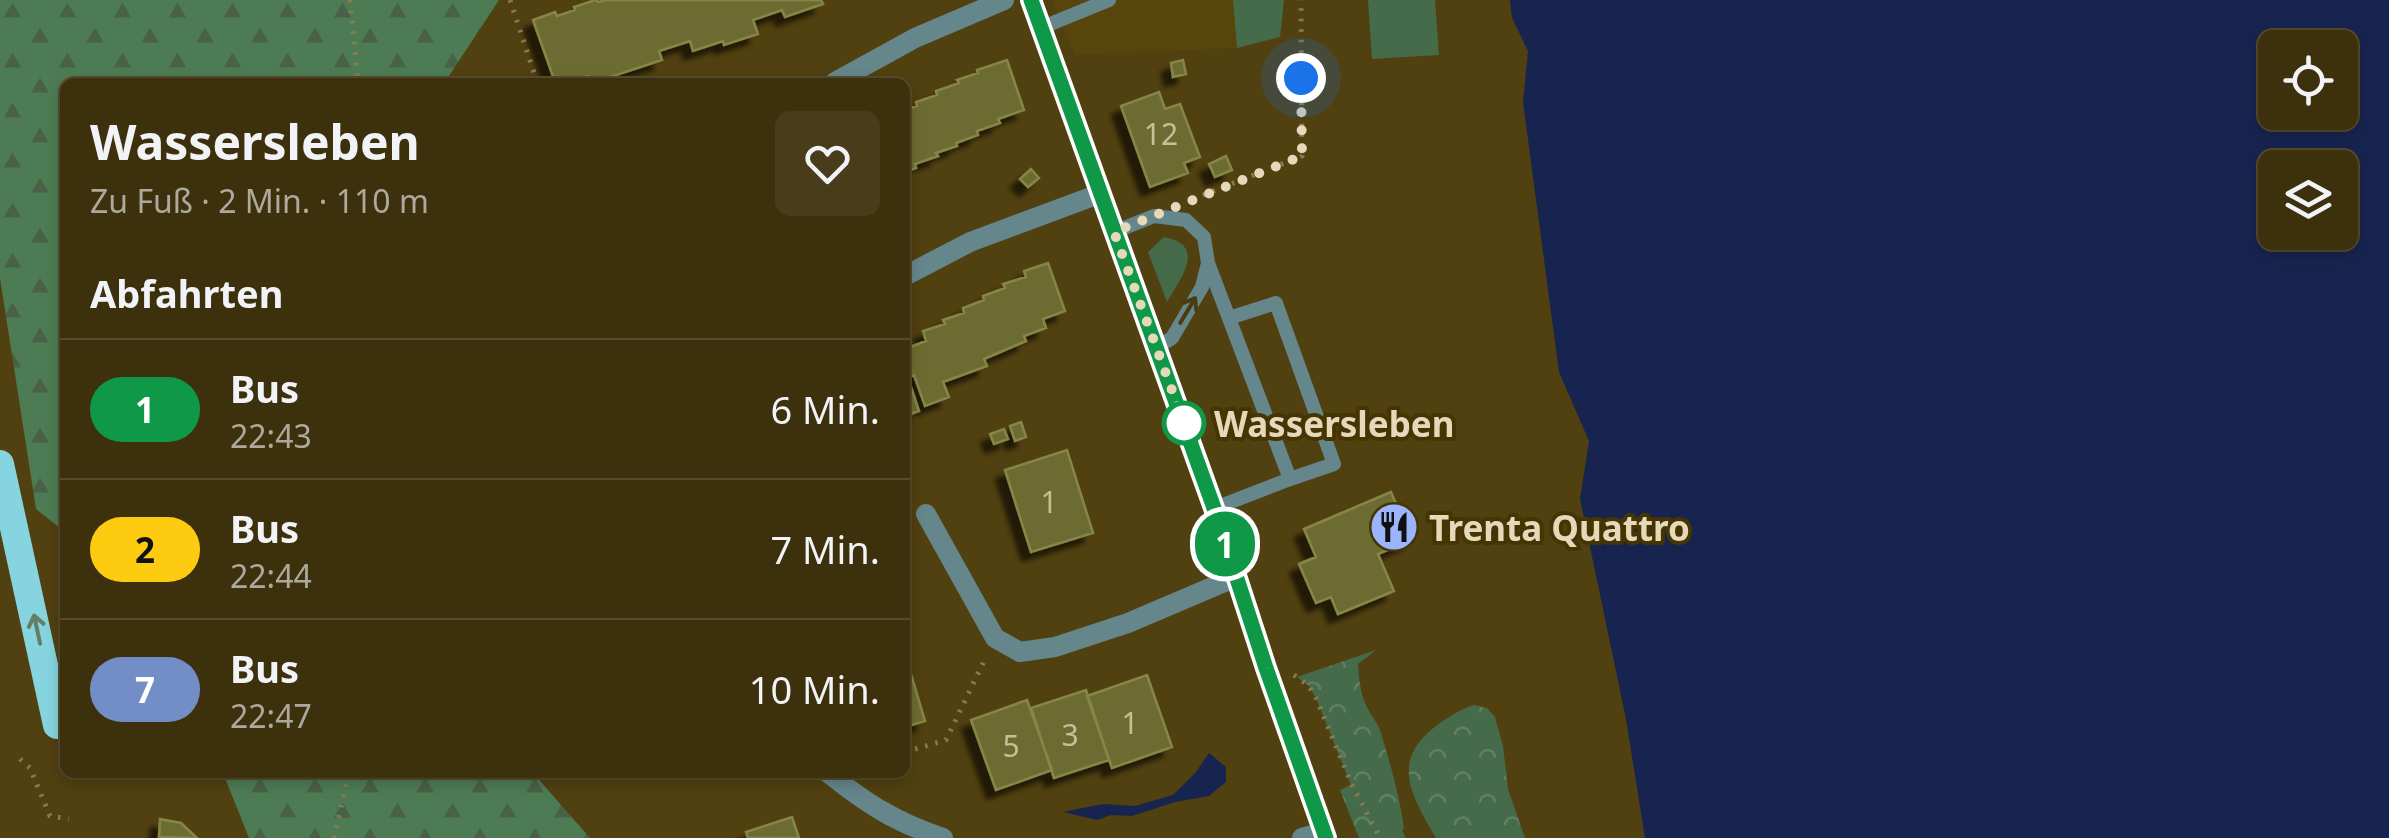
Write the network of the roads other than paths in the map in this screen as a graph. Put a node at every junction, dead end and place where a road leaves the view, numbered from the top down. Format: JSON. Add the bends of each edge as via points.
{"nodes":[{"id":1,"x":1004,"y":0,"type":"edge"},
{"id":2,"x":1031,"y":0,"type":"edge"},
{"id":3,"x":1110,"y":0,"type":"edge"},
{"id":4,"x":1041,"y":29,"type":"junction"},
{"id":5,"x":841,"y":78,"type":"edge"},
{"id":6,"x":1100,"y":194,"type":"junction"},
{"id":7,"x":1114,"y":232,"type":"junction"},
{"id":8,"x":1208,"y":263,"type":"junction"},
{"id":9,"x":910,"y":273,"type":"edge"},
{"id":10,"x":1229,"y":318,"type":"junction"},
{"id":11,"x":1156,"y":348,"type":"junction"},
{"id":12,"x":0,"y":464,"type":"edge"},
{"id":13,"x":1290,"y":480,"type":"junction"},
{"id":14,"x":1214,"y":508,"type":"junction"},
{"id":15,"x":926,"y":514,"type":"dead end"},
{"id":16,"x":1236,"y":577,"type":"junction"},
{"id":17,"x":57,"y":725,"type":"dead end"},
{"id":18,"x":836,"y":778,"type":"edge"},
{"id":19,"x":1325,"y":835,"type":"edge"},
{"id":20,"x":944,"y":838,"type":"edge"},
{"id":21,"x":1302,"y":838,"type":"edge"}],
"edges":[{"from":1,"to":5,"type":"street"},
{"from":2,"to":4,"type":"street"},
{"from":3,"to":4,"type":"lane"},
{"from":4,"to":6,"type":"street"},
{"from":6,"to":7,"type":"street"},
{"from":6,"to":9,"type":"street","via":[[970,242]]},
{"from":7,"to":8,"type":"lane","via":[[1154,216],[1186,220],[1204,237]]},
{"from":7,"to":11,"type":"street"},
{"from":8,"to":10,"type":"lane"},
{"from":11,"to":8,"type":"lane","one_way":true,"via":[[1172,338]]},
{"from":10,"to":13,"type":"lane"},
{"from":10,"to":13,"type":"lane","via":[[1276,302],[1334,464]]},
{"from":11,"to":14,"type":"street"},
{"from":17,"to":12,"type":"highway","one_way":true},
{"from":13,"to":14,"type":"lane"},
{"from":14,"to":16,"type":"street"},
{"from":15,"to":16,"type":"street","via":[[995,638],[1020,652],[1128,623]]},
{"from":16,"to":19,"type":"street"},
{"from":18,"to":20,"type":"street","via":[[868,804]]},
{"from":19,"to":21,"type":"street"}]}
